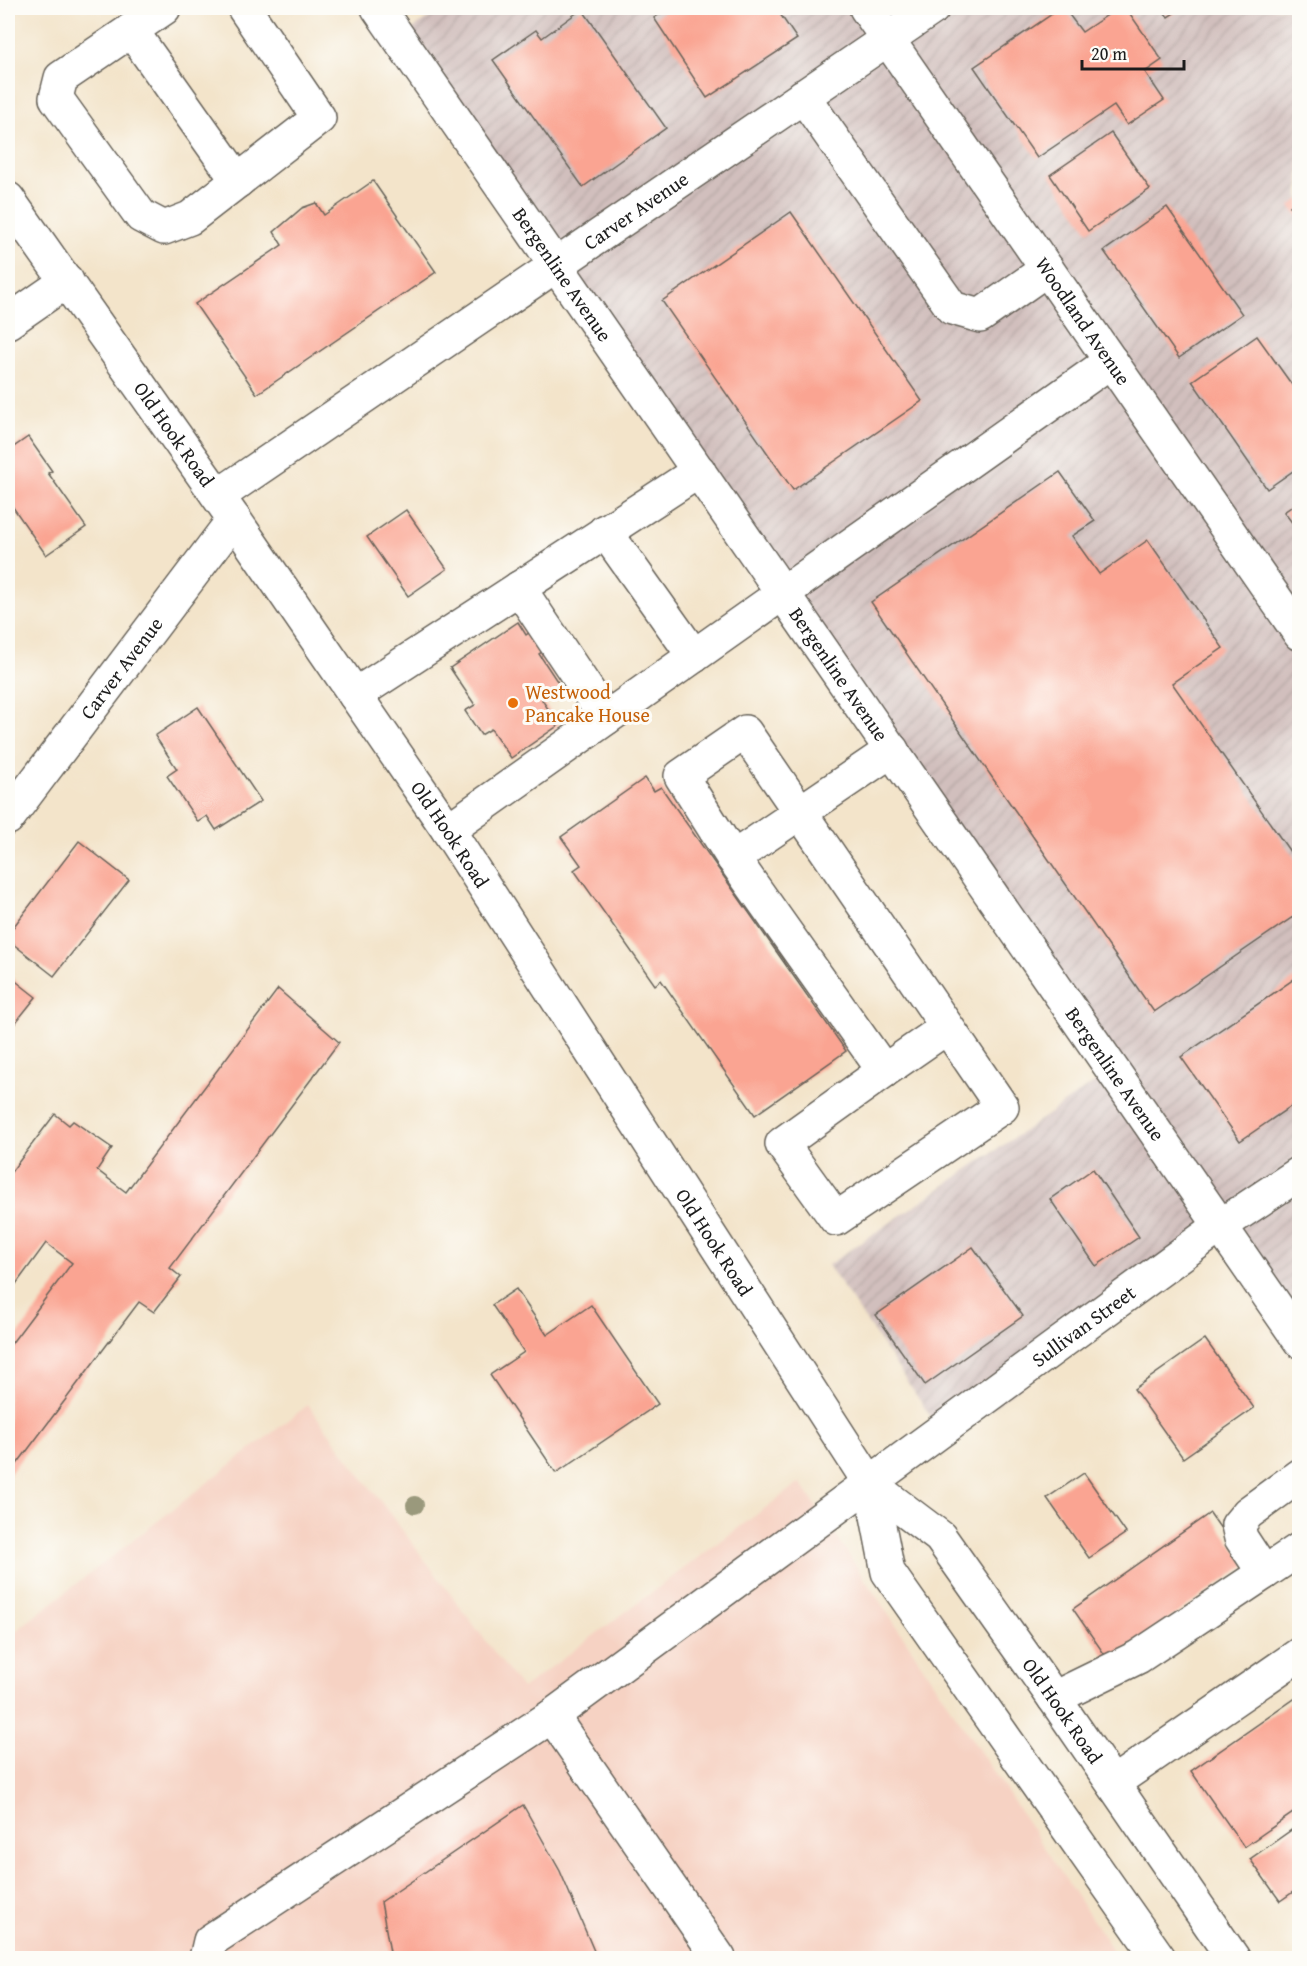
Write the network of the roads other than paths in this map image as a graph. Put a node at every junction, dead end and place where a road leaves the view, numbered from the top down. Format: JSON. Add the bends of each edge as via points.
{"nodes":[{"id":1,"x":164,"y":8,"type":"edge"},
{"id":2,"x":244,"y":8,"type":"edge"},
{"id":3,"x":378,"y":8,"type":"edge"},
{"id":4,"x":866,"y":8,"type":"edge"},
{"id":5,"x":933,"y":8,"type":"edge"},
{"id":6,"x":131,"y":30,"type":"junction"},
{"id":7,"x":887,"y":38,"type":"junction"},
{"id":8,"x":804,"y":96,"type":"junction"},
{"id":9,"x":238,"y":181,"type":"junction"},
{"id":10,"x":8,"y":199,"type":"edge"},
{"id":11,"x":556,"y":265,"type":"junction"},
{"id":12,"x":1047,"y":270,"type":"junction"},
{"id":13,"x":67,"y":281,"type":"junction"},
{"id":14,"x":8,"y":322,"type":"edge"},
{"id":15,"x":1111,"y":361,"type":"junction"},
{"id":16,"x":699,"y":471,"type":"junction"},
{"id":17,"x":226,"y":507,"type":"junction"},
{"id":18,"x":605,"y":531,"type":"junction"},
{"id":19,"x":519,"y":588,"type":"junction"},
{"id":20,"x":783,"y":594,"type":"junction"},
{"id":21,"x":1299,"y":634,"type":"edge"},
{"id":22,"x":694,"y":656,"type":"junction"},
{"id":23,"x":355,"y":695,"type":"junction"},
{"id":24,"x":606,"y":718,"type":"junction"},
{"id":25,"x":892,"y":750,"type":"junction"},
{"id":26,"x":798,"y":813,"type":"junction"},
{"id":27,"x":8,"y":818,"type":"edge"},
{"id":28,"x":448,"y":830,"type":"junction"},
{"id":29,"x":733,"y":858,"type":"junction"},
{"id":30,"x":946,"y":1028,"type":"junction"},
{"id":31,"x":878,"y":1063,"type":"junction"},
{"id":32,"x":1299,"y":1173,"type":"edge"},
{"id":33,"x":1220,"y":1226,"type":"junction"},
{"id":34,"x":1299,"y":1341,"type":"edge"},
{"id":35,"x":1299,"y":1475,"type":"edge"},
{"id":36,"x":871,"y":1485,"type":"junction"},
{"id":37,"x":1299,"y":1549,"type":"edge"},
{"id":38,"x":1264,"y":1573,"type":"junction"},
{"id":39,"x":1299,"y":1654,"type":"edge"},
{"id":40,"x":1054,"y":1698,"type":"junction"},
{"id":41,"x":552,"y":1716,"type":"junction"},
{"id":42,"x":1113,"y":1783,"type":"junction"},
{"id":43,"x":206,"y":1959,"type":"edge"},
{"id":44,"x":719,"y":1959,"type":"edge"},
{"id":45,"x":1160,"y":1959,"type":"edge"},
{"id":46,"x":1233,"y":1959,"type":"edge"}],
"edges":[{"from":1,"to":6,"type":"street"},
{"from":2,"to":9,"type":"street","via":[[319,118]]},
{"from":3,"to":11,"type":"street","name":"Bergenline Avenue"},
{"from":4,"to":7,"type":"street","name":"Woodland Avenue"},
{"from":5,"to":7,"type":"street","name":"Carver Avenue"},
{"from":6,"to":9,"type":"street"},
{"from":6,"to":9,"type":"street","via":[[61,78],[56,98],[141,216],[164,228],[190,218]]},
{"from":7,"to":8,"type":"street","name":"Carver Avenue"},
{"from":7,"to":12,"type":"street","name":"Woodland Avenue"},
{"from":8,"to":11,"type":"street","name":"Carver Avenue"},
{"from":8,"to":12,"type":"street","via":[[952,308],[980,316]]},
{"from":10,"to":13,"type":"street","name":"Old Hook Road"},
{"from":11,"to":16,"type":"street","name":"Bergenline Avenue"},
{"from":11,"to":17,"type":"street","name":"Carver Avenue"},
{"from":12,"to":15,"type":"street","name":"Woodland Avenue"},
{"from":13,"to":14,"type":"street"},
{"from":13,"to":17,"type":"street","name":"Old Hook Road"},
{"from":15,"to":20,"type":"street"},
{"from":15,"to":21,"type":"street","name":"Woodland Avenue"},
{"from":16,"to":18,"type":"street"},
{"from":16,"to":20,"type":"street","name":"Bergenline Avenue"},
{"from":17,"to":23,"type":"street","name":"Old Hook Road"},
{"from":17,"to":27,"type":"street","name":"Carver Avenue"},
{"from":18,"to":19,"type":"street"},
{"from":18,"to":22,"type":"street"},
{"from":19,"to":23,"type":"street"},
{"from":19,"to":24,"type":"street"},
{"from":20,"to":22,"type":"street"},
{"from":20,"to":25,"type":"street","name":"Bergenline Avenue"},
{"from":22,"to":24,"type":"street"},
{"from":23,"to":28,"type":"street","name":"Old Hook Road"},
{"from":24,"to":28,"type":"street"},
{"from":25,"to":26,"type":"street"},
{"from":25,"to":33,"type":"street","name":"Bergenline Avenue"},
{"from":26,"to":29,"type":"street"},
{"from":26,"to":29,"type":"street","via":[[745,732],[735,738],[681,776]]},
{"from":26,"to":30,"type":"street"},
{"from":28,"to":36,"type":"street","name":"Old Hook Road"},
{"from":29,"to":31,"type":"street"},
{"from":30,"to":31,"type":"street"},
{"from":30,"to":31,"type":"street","via":[[1002,1107],[836,1220],[782,1144]]},
{"from":32,"to":33,"type":"street","name":"Sullivan Street"},
{"from":33,"to":34,"type":"street","name":"Bergenline Avenue"},
{"from":33,"to":36,"type":"street","name":"Sullivan Street"},
{"from":35,"to":38,"type":"street","via":[[1238,1525],[1241,1538]]},
{"from":36,"to":40,"type":"street","name":"Old Hook Road","via":[[940,1537]]},
{"from":36,"to":41,"type":"street","name":"Sullivan Street"},
{"from":36,"to":45,"type":"street","name":"Old Hook Road","via":[[888,1572]]},
{"from":37,"to":38,"type":"street"},
{"from":38,"to":40,"type":"street","via":[[1138,1657]]},
{"from":39,"to":42,"type":"street"},
{"from":40,"to":42,"type":"street","name":"Old Hook Road"},
{"from":41,"to":43,"type":"street","name":"Sullivan Street","via":[[210,1941]]},
{"from":41,"to":44,"type":"street"},
{"from":42,"to":46,"type":"street","name":"Old Hook Road"}]}
